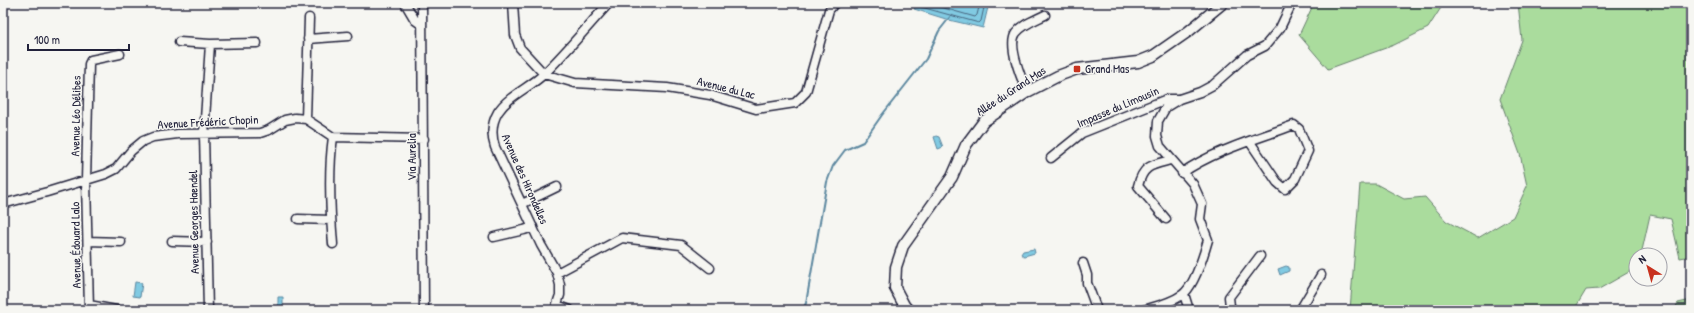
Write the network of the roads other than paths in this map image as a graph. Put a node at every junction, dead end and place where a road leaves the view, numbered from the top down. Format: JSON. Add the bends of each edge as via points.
{"nodes":[{"id":1,"x":405,"y":3,"type":"edge"},
{"id":2,"x":422,"y":3,"type":"edge"},
{"id":3,"x":513,"y":3,"type":"edge"},
{"id":4,"x":609,"y":3,"type":"edge"},
{"id":5,"x":835,"y":3,"type":"edge"},
{"id":6,"x":1223,"y":3,"type":"edge"},
{"id":7,"x":1292,"y":3,"type":"edge"},
{"id":8,"x":1045,"y":14,"type":"dead end"},
{"id":9,"x":309,"y":18,"type":"dead end"},
{"id":10,"x":422,"y":25,"type":"junction"},
{"id":11,"x":348,"y":36,"type":"dead end"},
{"id":12,"x":308,"y":38,"type":"junction"},
{"id":13,"x":179,"y":42,"type":"dead end"},
{"id":14,"x":257,"y":43,"type":"dead end"},
{"id":15,"x":210,"y":44,"type":"junction"},
{"id":16,"x":120,"y":54,"type":"dead end"},
{"id":17,"x":544,"y":74,"type":"junction"},
{"id":18,"x":1027,"y":92,"type":"junction"},
{"id":19,"x":1179,"y":99,"type":"junction"},
{"id":20,"x":306,"y":119,"type":"junction"},
{"id":21,"x":204,"y":134,"type":"junction"},
{"id":22,"x":333,"y":137,"type":"junction"},
{"id":23,"x":424,"y":139,"type":"junction"},
{"id":24,"x":1250,"y":142,"type":"junction"},
{"id":25,"x":1051,"y":158,"type":"dead end"},
{"id":26,"x":1171,"y":160,"type":"junction"},
{"id":27,"x":1182,"y":173,"type":"junction"},
{"id":28,"x":86,"y":180,"type":"junction"},
{"id":29,"x":557,"y":187,"type":"dead end"},
{"id":30,"x":3,"y":204,"type":"edge"},
{"id":31,"x":522,"y":204,"type":"junction"},
{"id":32,"x":298,"y":219,"type":"dead end"},
{"id":33,"x":1166,"y":219,"type":"dead end"},
{"id":34,"x":331,"y":220,"type":"junction"},
{"id":35,"x":533,"y":227,"type":"junction"},
{"id":36,"x":494,"y":237,"type":"dead end"},
{"id":37,"x":88,"y":241,"type":"junction"},
{"id":38,"x":172,"y":241,"type":"dead end"},
{"id":39,"x":121,"y":242,"type":"dead end"},
{"id":40,"x":207,"y":242,"type":"junction"},
{"id":41,"x":333,"y":244,"type":"dead end"},
{"id":42,"x":1260,"y":256,"type":"dead end"},
{"id":43,"x":1083,"y":263,"type":"dead end"},
{"id":44,"x":710,"y":268,"type":"dead end"},
{"id":45,"x":556,"y":273,"type":"junction"},
{"id":46,"x":1321,"y":275,"type":"dead end"},
{"id":47,"x":1184,"y":294,"type":"junction"},
{"id":48,"x":556,"y":307,"type":"edge"},
{"id":49,"x":89,"y":308,"type":"edge"},
{"id":50,"x":116,"y":310,"type":"edge"},
{"id":51,"x":208,"y":310,"type":"edge"},
{"id":52,"x":424,"y":310,"type":"edge"},
{"id":53,"x":570,"y":310,"type":"edge"},
{"id":54,"x":908,"y":310,"type":"edge"},
{"id":55,"x":1096,"y":310,"type":"edge"},
{"id":56,"x":1144,"y":310,"type":"edge"},
{"id":57,"x":1189,"y":310,"type":"edge"},
{"id":58,"x":1233,"y":310,"type":"edge"},
{"id":59,"x":1300,"y":310,"type":"edge"}],
"edges":[{"from":1,"to":10,"type":"street","via":[[415,20]]},
{"from":2,"to":10,"type":"street","name":"Via Aurelia"},
{"from":3,"to":17,"type":"street","via":[[515,35],[520,48]]},
{"from":4,"to":17,"type":"street","name":"Avenue des Hirondelles"},
{"from":5,"to":17,"type":"street","name":"Avenue du Lac","via":[[830,10],[806,92],[795,103],[756,109],[710,95],[667,88],[575,83]]},
{"from":6,"to":18,"type":"street","name":"Allée du Grand Mas","via":[[1189,32],[1153,56],[1138,62],[1077,69]]},
{"from":7,"to":19,"type":"street","via":[[1280,28],[1265,46],[1247,55],[1213,85]]},
{"from":8,"to":18,"type":"street","via":[[1023,26],[1015,34],[1013,46]]},
{"from":9,"to":12,"type":"street"},
{"from":10,"to":23,"type":"street","name":"Via Aurelia"},
{"from":11,"to":12,"type":"street"},
{"from":12,"to":20,"type":"street"},
{"from":13,"to":15,"type":"street"},
{"from":14,"to":15,"type":"street"},
{"from":15,"to":21,"type":"street","name":"Avenue Georges Haendel"},
{"from":16,"to":28,"type":"street","name":"Avenue Léo Délibes","via":[[91,60],[88,64]]},
{"from":17,"to":31,"type":"street","name":"Avenue des Hirondelles","via":[[503,106],[492,126],[495,147]]},
{"from":18,"to":54,"type":"street","name":"Allée du Grand Mas","via":[[984,121],[966,145],[952,177],[903,246],[896,267],[895,288]]},
{"from":19,"to":25,"type":"street","name":"Impasse du Limousin","via":[[1167,99],[1082,133]]},
{"from":19,"to":26,"type":"street","via":[[1166,107],[1158,121],[1156,136]]},
{"from":20,"to":21,"type":"street","name":"Avenue Frédéric Chopin","via":[[285,120],[269,130],[260,132]]},
{"from":20,"to":22,"type":"street"},
{"from":21,"to":28,"type":"street","name":"Avenue Frédéric Chopin","via":[[153,137],[142,141],[116,169]]},
{"from":21,"to":40,"type":"street","name":"Avenue Georges Haendel"},
{"from":22,"to":23,"type":"street"},
{"from":22,"to":34,"type":"street"},
{"from":23,"to":52,"type":"street","name":"Via Aurelia"},
{"from":24,"to":24,"type":"street","via":[[1294,125],[1299,129],[1308,151],[1295,179],[1285,189],[1277,182]]},
{"from":24,"to":27,"type":"street","via":[[1198,162]]},
{"from":26,"to":27,"type":"street"},
{"from":26,"to":33,"type":"street","via":[[1151,165],[1141,174],[1138,186]]},
{"from":27,"to":47,"type":"street","via":[[1193,184],[1202,204],[1200,219],[1208,240],[1194,278]]},
{"from":28,"to":30,"type":"street","name":"Avenue Frédéric Chopin"},
{"from":28,"to":37,"type":"street","name":"Avenue Édouard Lalo"},
{"from":29,"to":31,"type":"street"},
{"from":31,"to":35,"type":"street","name":"Avenue des Hirondelles"},
{"from":32,"to":34,"type":"street"},
{"from":34,"to":41,"type":"street"},
{"from":35,"to":36,"type":"street"},
{"from":35,"to":45,"type":"street","name":"Avenue des Hirondelles"},
{"from":37,"to":39,"type":"street"},
{"from":37,"to":49,"type":"street","name":"Avenue Édouard Lalo"},
{"from":38,"to":40,"type":"street"},
{"from":40,"to":51,"type":"street","name":"Avenue Georges Haendel"},
{"from":42,"to":58,"type":"street","via":[[1229,297]]},
{"from":43,"to":55,"type":"street"},
{"from":44,"to":45,"type":"street","via":[[681,245],[622,238]]},
{"from":45,"to":48,"type":"street","name":"Avenue des Hirondelles","via":[[560,295]]},
{"from":46,"to":59,"type":"street"},
{"from":47,"to":56,"type":"street","via":[[1170,302]]},
{"from":47,"to":57,"type":"street"},
{"from":48,"to":53,"type":"street"},
{"from":49,"to":50,"type":"street"}]}
